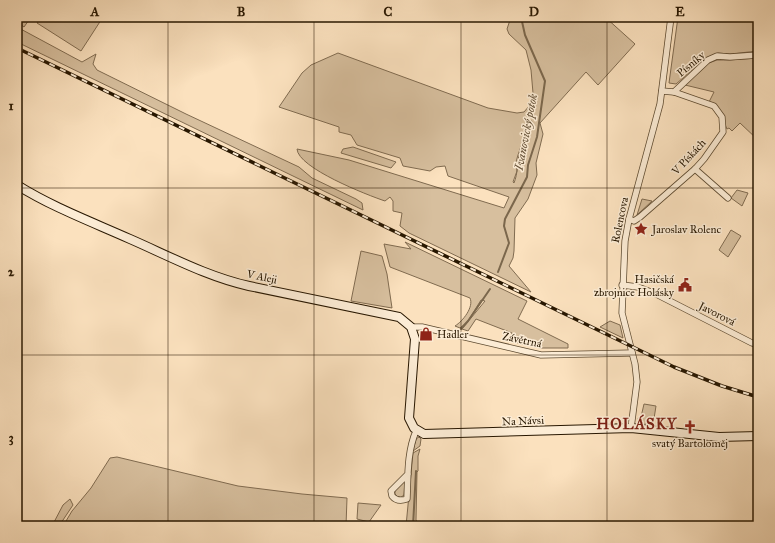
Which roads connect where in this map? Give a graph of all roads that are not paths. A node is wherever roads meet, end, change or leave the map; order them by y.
1 (671, 17) edge
2 (758, 55) edge
3 (662, 91) junction
4 (674, 92) junction
5 (695, 169) junction
6 (17, 185) edge
7 (728, 198) dead end
8 (629, 219) junction
9 (622, 285) junction
10 (410, 327) junction
11 (758, 345) edge
12 (632, 353) junction
13 (632, 428) junction
14 (416, 431) junction
15 (758, 436) edge
16 (408, 474) junction

1 - 3 street, Rolencova
2 - 4 street, Písníky
3 - 4 street, Písníky
3 - 8 street, Rolencova
4 - 5 street, V Pískách
5 - 7 street
5 - 8 street, V Pískách
6 - 10 street, V Aleji
8 - 9 street, Rolencova
9 - 11 street, Javorová
9 - 12 street, Rolencova
10 - 12 street, Závětrná
10 - 14 street
12 - 13 street, Rolencova
13 - 14 street, Na Návsi
13 - 15 street, Na Návsi
14 - 16 street
16 - 16 street

